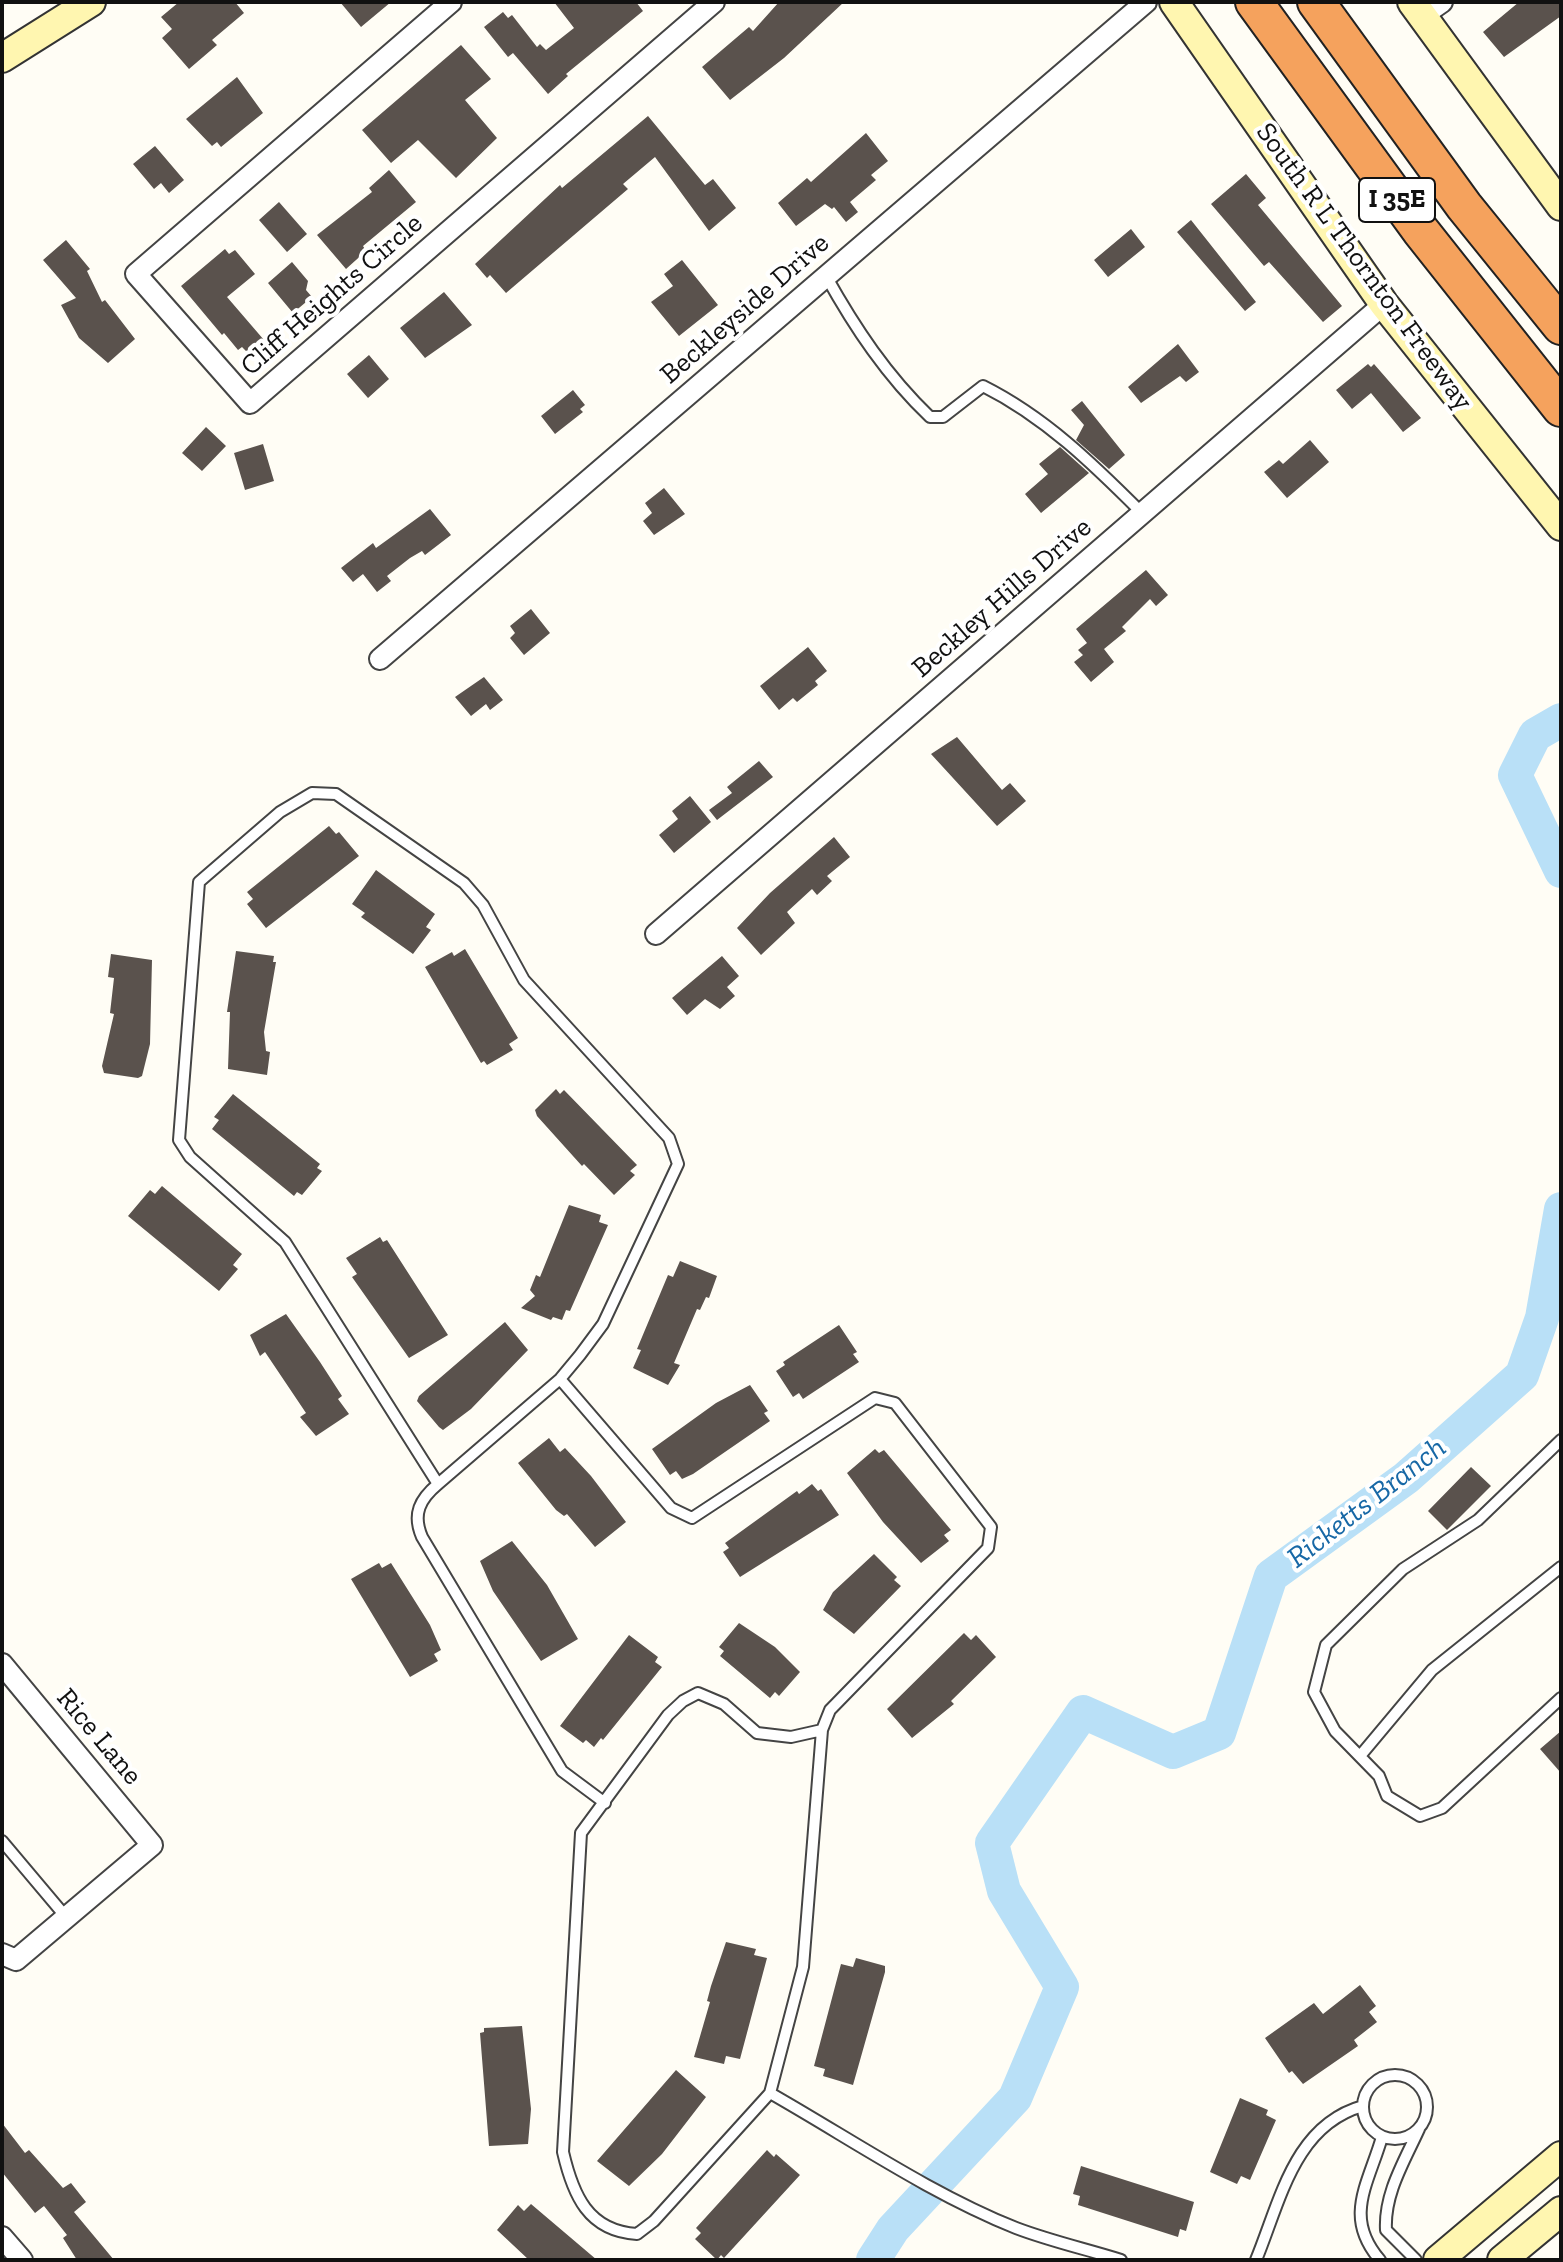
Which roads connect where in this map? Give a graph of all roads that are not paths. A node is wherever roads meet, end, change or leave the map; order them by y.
1 (91, 2) edge
2 (451, 2) edge
3 (714, 2) edge
4 (1146, 2) edge
5 (1174, 2) edge
6 (1254, 2) edge
7 (1316, 2) edge
8 (1426, 7) edge
9 (5, 50) edge
10 (1561, 206) edge
11 (826, 276) junction
12 (1384, 304) junction
13 (1559, 323) edge
14 (1554, 400) edge
15 (1142, 513) junction
16 (1555, 518) edge
17 (380, 659) dead end
18 (656, 934) dead end
19 (560, 1379) junction
20 (1561, 1440) edge
21 (438, 1484) junction
22 (1561, 1567) edge
23 (2, 1664) edge
24 (1561, 1698) edge
25 (822, 1730) junction
26 (1360, 1756) junction
27 (605, 1803) junction
28 (2, 1841) edge
29 (66, 1917) junction
30 (9, 1957) edge
31 (770, 2093) junction
32 (1363, 2106) junction
33 (1420, 2127) junction
34 (1382, 2137) junction
35 (1561, 2156) edge
36 (1509, 2199) junction
37 (1561, 2211) edge
38 (1536, 2231) junction
39 (2, 2237) edge
40 (22, 2260) edge
41 (1121, 2260) edge
42 (1256, 2260) edge
43 (1380, 2260) edge
44 (1416, 2260) edge
45 (1438, 2260) edge
46 (1502, 2260) edge

1 - 9 main road
2 - 3 street, Cliff Heights Circle
4 - 11 street, Beckleyside Drive
5 - 12 main road, South R L Thornton Freeway
6 - 14 highway, I 35E
7 - 13 highway, I 35E
8 - 10 main road
11 - 15 lane
11 - 17 street, Beckleyside Drive
12 - 15 street, Beckley Hills Drive
12 - 16 main road, South R L Thornton Freeway
15 - 18 street, Beckley Hills Drive
19 - 21 lane
19 - 21 lane
19 - 25 lane
20 - 26 lane
21 - 27 lane
22 - 26 lane
23 - 29 street, Rice Lane
24 - 26 lane
25 - 27 lane
25 - 31 lane
27 - 31 lane
28 - 29 lane
29 - 30 street
31 - 41 lane
32 - 33 lane
32 - 34 lane
32 - 42 lane
33 - 34 lane
33 - 44 lane
34 - 43 lane
35 - 36 main road
36 - 38 main road
36 - 45 main road
37 - 38 main road
38 - 46 main road
39 - 40 street

